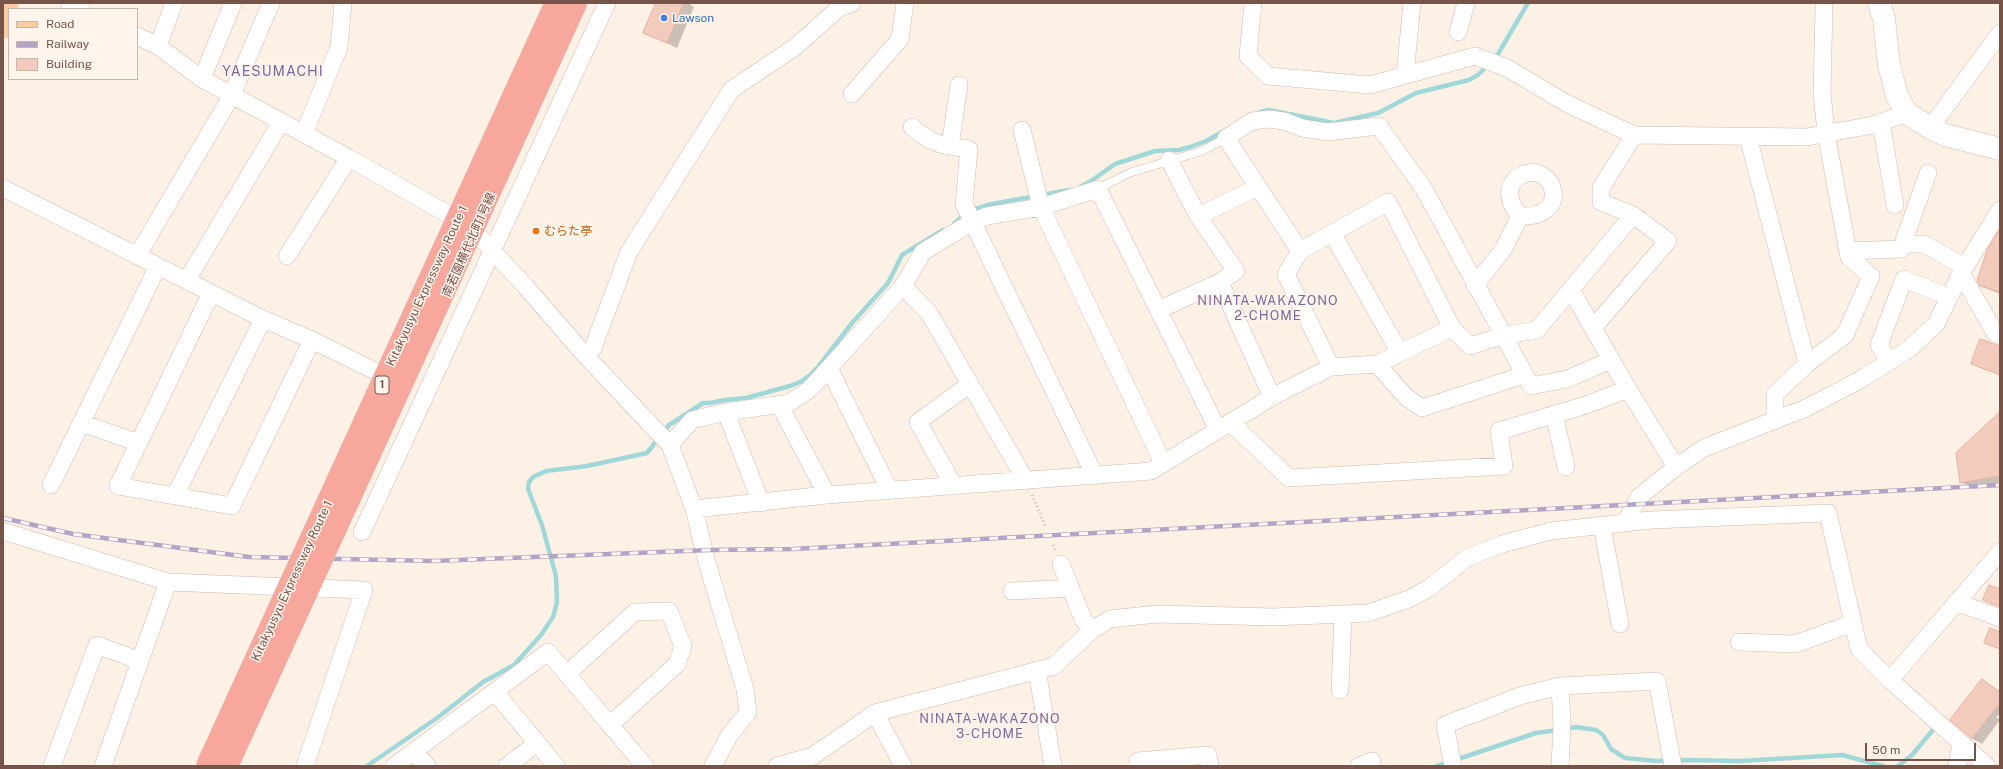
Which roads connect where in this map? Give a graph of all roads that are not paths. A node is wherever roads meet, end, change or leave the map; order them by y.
1 (7, 3) edge
2 (69, 3) edge
3 (174, 3) edge
4 (233, 3) edge
5 (271, 3) edge
6 (344, 3) edge
7 (550, 3) edge
8 (556, 3) edge
9 (576, 3) edge
10 (579, 3) edge
11 (607, 3) edge
12 (905, 3) edge
13 (1252, 3) edge
14 (1412, 3) edge
15 (1466, 3) edge
16 (1879, 3) edge
17 (842, 5) edge
18 (1824, 7) dead end
19 (79, 8) edge
20 (3, 27) edge
21 (1458, 32) dead end
22 (2000, 33) edge
23 (138, 36) edge
24 (158, 46) junction
25 (1405, 75) junction
26 (202, 79) junction
27 (959, 84) dead end
28 (852, 94) dead end
29 (232, 95) junction
30 (1907, 113) junction
31 (282, 122) junction
32 (1881, 122) junction
33 (912, 127) dead end
34 (1930, 128) junction
35 (1022, 130) dead end
36 (1826, 133) junction
37 (304, 134) junction
38 (1634, 135) junction
39 (1748, 137) junction
40 (1226, 138) junction
41 (950, 146) junction
42 (2000, 149) edge
43 (349, 158) junction
44 (1169, 160) junction
45 (1928, 173) dead end
46 (1258, 187) junction
47 (3, 188) edge
48 (1098, 189) junction
49 (1040, 198) junction
50 (1895, 205) dead end
51 (2000, 210) edge
52 (968, 214) junction
53 (1633, 215) junction
54 (451, 216) junction
55 (1198, 216) junction
56 (1520, 216) dead end
57 (474, 231) junction
58 (1332, 232) junction
59 (1903, 244) junction
60 (492, 251) junction
61 (1300, 251) junction
62 (1848, 251) junction
63 (137, 256) junction
64 (287, 256) dead end
65 (158, 266) junction
66 (1963, 270) junction
67 (187, 280) junction
68 (1220, 282) junction
69 (903, 286) junction
70 (1475, 286) junction
71 (1571, 290) junction
72 (211, 292) junction
73 (1949, 297) junction
74 (1158, 310) junction
75 (263, 319) junction
76 (1452, 328) junction
77 (1593, 328) junction
78 (2000, 335) edge
79 (1502, 336) junction
80 (312, 340) junction
81 (1400, 353) junction
82 (584, 354) junction
83 (1611, 360) junction
84 (1889, 362) junction
85 (1377, 364) junction
86 (1807, 364) junction
87 (1331, 367) junction
88 (829, 368) junction
89 (381, 374) junction
90 (1524, 375) junction
91 (970, 384) junction
92 (1628, 389) junction
93 (1272, 397) junction
94 (778, 404) junction
95 (726, 412) junction
96 (1554, 414) junction
97 (1774, 421) junction
98 (81, 423) junction
99 (1224, 426) junction
100 (139, 442) junction
101 (670, 445) junction
102 (342, 457) dead end
103 (1163, 463) junction
104 (1566, 467) dead end
105 (1676, 467) junction
106 (1095, 476) junction
107 (1026, 481) junction
108 (51, 485) dead end
109 (954, 486) junction
110 (362, 489) dead end
111 (890, 490) junction
112 (827, 495) junction
113 (174, 496) junction
114 (761, 503) junction
115 (694, 509) junction
116 (1625, 523) junction
117 (1602, 526) junction
118 (3, 531) edge
119 (362, 532) dead end
120 (2000, 552) edge
121 (1060, 564) dead end
122 (168, 582) junction
123 (1071, 588) junction
124 (1012, 591) dead end
125 (1956, 602) junction
126 (1343, 615) junction
127 (2000, 618) edge
128 (1853, 623) junction
129 (1620, 624) dead end
130 (1092, 630) junction
131 (1739, 642) dead end
132 (290, 647) dead end
133 (252, 659) dead end
134 (140, 661) junction
135 (1037, 670) junction
136 (567, 674) junction
137 (1890, 680) junction
138 (1560, 686) junction
139 (1340, 690) dead end
140 (495, 692) junction
141 (875, 713) junction
142 (610, 725) junction
143 (537, 743) junction
144 (1961, 743) junction
145 (414, 751) junction
146 (1138, 761) dead end
147 (2000, 765) edge
148 (52, 766) edge
149 (103, 766) edge
150 (203, 766) edge
151 (207, 766) edge
152 (227, 766) edge
153 (235, 766) edge
154 (305, 766) edge
155 (394, 766) edge
156 (427, 766) edge
157 (506, 766) edge
158 (556, 766) edge
159 (645, 766) edge
160 (713, 766) edge
161 (777, 766) edge
162 (903, 766) edge
163 (1053, 766) edge
164 (1210, 766) edge
165 (1453, 766) edge
166 (1560, 766) edge
167 (1673, 766) edge
168 (1957, 766) edge
169 (1987, 766) edge
170 (1997, 766) edge

1 - 20 main road
2 - 19 street
3 - 24 street
4 - 26 street
5 - 29 street
6 - 37 street
7 - 54 street
8 - 151 highway, Kitakyusyu Expressway Route 1 / 1, bridge
9 - 152 highway, Kitakyusyu Expressway Route 1 / 1, bridge
10 - 57 street, 南若園横代北町1号線
11 - 60 street
12 - 28 street
13 - 25 street
14 - 25 street
15 - 21 street
16 - 30 street
17 - 82 street
18 - 36 street
22 - 34 street
23 - 24 street
24 - 26 street
25 - 38 street
26 - 29 street
27 - 41 street
29 - 31 street
29 - 63 street
30 - 32 street
30 - 34 street
31 - 37 street
31 - 67 street
32 - 36 street
32 - 50 street
33 - 41 street
34 - 42 street
35 - 49 street
36 - 39 street
36 - 62 street
37 - 43 street
38 - 39 street
38 - 53 street
39 - 86 street
40 - 44 lane
40 - 46 street
40 - 70 street
41 - 52 street
43 - 54 street
43 - 64 street
44 - 48 lane
44 - 55 street
45 - 59 street
46 - 55 street
46 - 61 street
47 - 63 street
48 - 49 street
48 - 74 street
49 - 52 street
49 - 103 street
51 - 66 street
52 - 69 street
52 - 106 street
53 - 71 street
53 - 77 street
54 - 57 street
54 - 89 street
55 - 68 street
56 - 70 street
57 - 60 street
57 - 110 street, 南若園横代北町1号線
58 - 61 street
58 - 76 street
58 - 81 street
59 - 62 street
59 - 66 street
60 - 82 street
60 - 119 street
61 - 87 street
62 - 86 street
63 - 65 street
65 - 67 street
65 - 98 street
66 - 73 street
66 - 78 street
67 - 72 street
68 - 74 street
68 - 93 street
69 - 88 street
69 - 91 street
70 - 79 street
71 - 77 street
71 - 79 street
72 - 75 street
72 - 100 street
73 - 84 street
73 - 84 street
74 - 99 street
75 - 80 street
75 - 113 street
76 - 79 street
76 - 81 street
77 - 83 street
79 - 90 street
80 - 89 street
80 - 113 street
81 - 85 street
82 - 101 street
83 - 90 street
83 - 92 street
84 - 97 street
85 - 87 street
85 - 90 street
86 - 97 street
87 - 93 street
88 - 94 street
88 - 111 street
89 - 102 street
91 - 107 street
91 - 109 street
92 - 96 street
92 - 105 street
93 - 99 street
94 - 95 street
94 - 112 street
95 - 101 street
95 - 114 street
96 - 99 street
96 - 104 street
97 - 105 street
98 - 100 street
98 - 108 street
99 - 103 street
100 - 113 street
101 - 115 street
103 - 106 street
105 - 116 street
106 - 107 street
107 - 109 street
109 - 111 street
111 - 112 street
112 - 114 street
114 - 115 street
115 - 160 street
116 - 117 street
116 - 128 street
117 - 126 street
117 - 129 street
118 - 122 street
120 - 125 street
121 - 123 street
122 - 134 street
122 - 154 street
123 - 124 street
123 - 130 street
125 - 127 street
125 - 137 street
126 - 130 street
126 - 139 street
128 - 131 street
128 - 137 street
130 - 135 street
132 - 153 street
133 - 150 street
134 - 148 street
134 - 149 street
135 - 141 street
135 - 163 street
136 - 140 street
136 - 142 street
136 - 142 street
137 - 144 street
138 - 165 street
138 - 166 street
138 - 167 street
140 - 143 street
140 - 145 street
141 - 161 street
141 - 162 street
142 - 159 street
143 - 157 street
143 - 158 street
144 - 168 street
144 - 169 street
145 - 155 street
145 - 156 street
146 - 164 street
147 - 170 street

